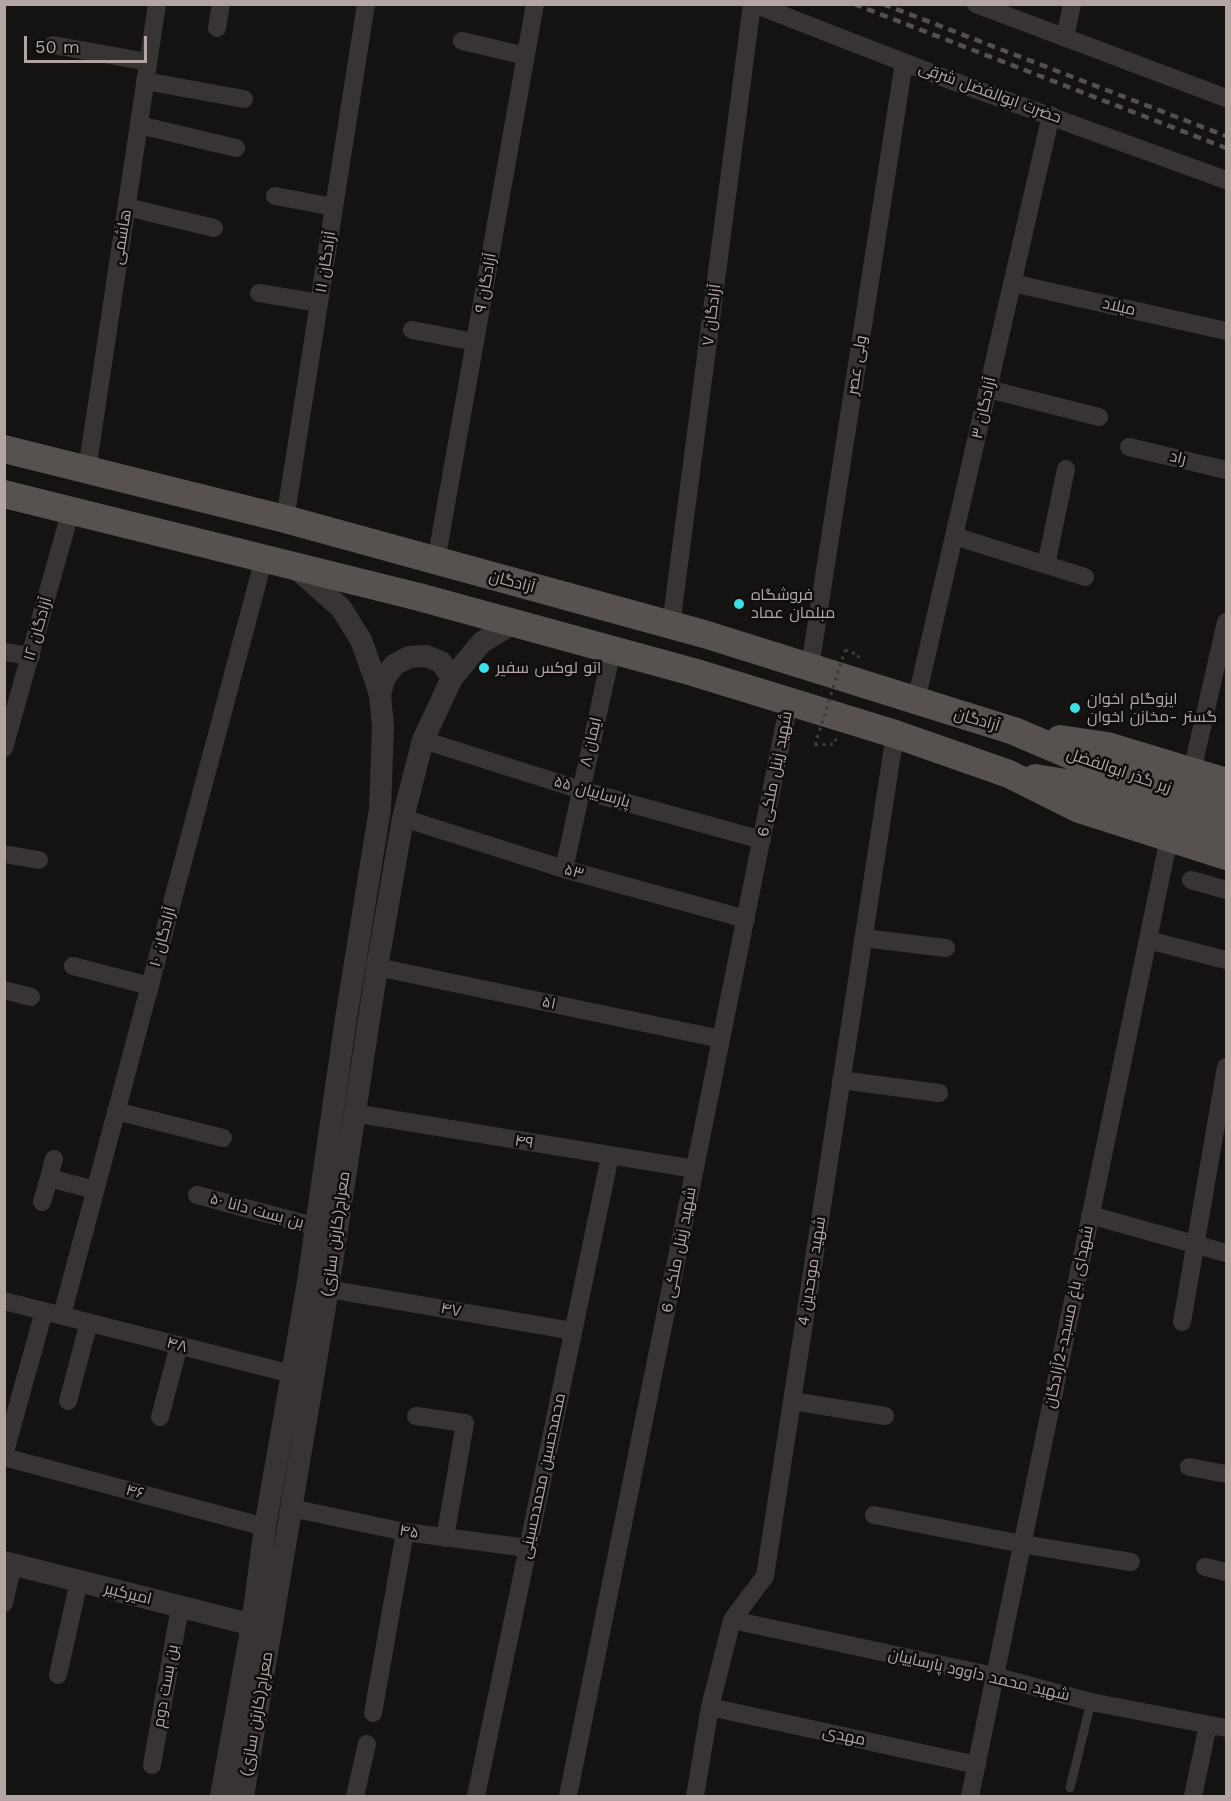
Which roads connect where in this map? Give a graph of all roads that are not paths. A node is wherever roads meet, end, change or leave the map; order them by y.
1 (157, 4) edge
2 (221, 4) edge
3 (366, 4) edge
4 (535, 4) edge
5 (753, 4) edge
6 (976, 4) edge
7 (1072, 4) edge
8 (217, 28) dead end
9 (1065, 38) junction
10 (462, 41) dead end
11 (53, 45) dead end
12 (526, 56) junction
13 (148, 62) junction
14 (904, 62) junction
15 (145, 81) junction
16 (1227, 98) edge
17 (244, 99) dead end
18 (1051, 115) junction
19 (139, 125) junction
20 (236, 148) dead end
21 (1227, 180) edge
22 (275, 196) dead end
23 (127, 207) junction
24 (334, 207) junction
25 (214, 228) dead end
26 (1012, 283) junction
27 (259, 293) dead end
28 (319, 303) junction
29 (412, 330) dead end
30 (1227, 331) edge
31 (475, 342) junction
32 (988, 389) junction
33 (1099, 417) dead end
34 (1129, 447) dead end
35 (4, 449) edge
36 (1065, 469) dead end
37 (87, 470) junction
38 (1227, 470) edge
39 (4, 494) edge
40 (71, 510) junction
41 (285, 519) junction
42 (954, 536) junction
43 (264, 558) junction
44 (436, 561) junction
45 (1046, 565) junction
46 (294, 566) junction
47 (1085, 577) dead end
48 (1227, 622) edge
49 (514, 623) junction
50 (671, 625) junction
51 (612, 651) junction
52 (4, 652) edge
53 (31, 656) junction
54 (810, 667) junction
55 (452, 678) junction
56 (380, 695) junction
57 (1218, 696) edge
58 (916, 701) junction
59 (789, 703) junction
60 (1014, 731) junction
61 (895, 734) junction
62 (423, 740) junction
63 (4, 748) edge
64 (1192, 771) junction
65 (1009, 774) junction
66 (1227, 782) edge
67 (580, 790) junction
68 (1227, 807) edge
69 (403, 818) junction
70 (1169, 838) junction
71 (762, 840) junction
72 (1225, 848) edge
73 (4, 854) edge
74 (39, 860) dead end
75 (564, 869) junction
76 (1191, 880) dead end
77 (1220, 888) edge
78 (746, 919) junction
79 (863, 938) junction
80 (1148, 940) junction
81 (946, 948) dead end
82 (1227, 960) edge
83 (73, 966) dead end
84 (377, 967) junction
85 (150, 986) junction
86 (4, 990) edge
87 (31, 997) dead end
88 (721, 1039) junction
89 (1227, 1066) edge
90 (841, 1080) junction
91 (939, 1093) dead end
92 (1224, 1101) edge
93 (116, 1111) junction
94 (353, 1113) junction
95 (223, 1138) dead end
96 (610, 1156) junction
97 (54, 1159) dead end
98 (695, 1169) junction
99 (49, 1178) junction
100 (95, 1190) junction
101 (197, 1195) dead end
102 (42, 1202) dead end
103 (1090, 1215) junction
104 (317, 1227) junction
105 (1196, 1245) junction
106 (1227, 1253) edge
107 (328, 1289) junction
108 (4, 1301) edge
109 (44, 1311) junction
110 (62, 1315) junction
111 (89, 1322) junction
112 (1182, 1322) dead end
113 (573, 1331) junction
114 (179, 1345) junction
115 (292, 1374) junction
116 (68, 1401) dead end
117 (792, 1401) junction
118 (416, 1416) dead end
119 (885, 1416) dead end
120 (160, 1417) dead end
121 (4, 1456) edge
122 (1189, 1467) dead end
123 (1227, 1474) edge
124 (291, 1508) junction
125 (874, 1515) dead end
126 (265, 1527) junction
127 (405, 1532) junction
128 (445, 1538) junction
129 (1022, 1545) junction
130 (528, 1548) junction
131 (1131, 1562) dead end
132 (9, 1563) edge
133 (1205, 1567) dead end
134 (1227, 1572) edge
135 (79, 1581) junction
136 (4, 1603) edge
137 (180, 1607) junction
138 (732, 1620) junction
139 (262, 1627) junction
140 (58, 1675) dead end
141 (994, 1676) junction
142 (1091, 1702) junction
143 (710, 1707) junction
144 (373, 1713) dead end
145 (1208, 1725) junction
146 (1227, 1728) edge
147 (367, 1744) dead end
148 (152, 1765) dead end
149 (977, 1766) junction
150 (1070, 1788) dead end
151 (1193, 1796) edge
152 (221, 1797) edge
153 (243, 1797) edge
154 (356, 1797) edge
155 (476, 1797) edge
156 (568, 1797) edge
157 (695, 1797) edge
158 (970, 1797) edge

1 - 13 street, هاشمی
2 - 8 street
3 - 24 street, ۱۱ آزادگان
4 - 12 street, ۹ آزادگان
5 - 14 street, حضرت ابوالفضل شرقی
5 - 50 street, ۷ آزادگان
6 - 9 street
7 - 9 street
9 - 16 street
10 - 12 street
11 - 13 street
12 - 31 street, ۹ آزادگان
13 - 15 street, هاشمی
14 - 18 street, حضرت ابوالفضل شرقی
14 - 54 street, ولی عصر
15 - 17 street
15 - 19 street, هاشمی
18 - 21 street, حضرت ابوالفضل شرقی
18 - 26 street, ۳ آزادگان
19 - 20 street
19 - 23 street, هاشمی
22 - 24 street
23 - 25 street
23 - 37 street, هاشمی
24 - 28 street, ۱۱ آزادگان
26 - 30 street, میلاد
26 - 32 street, ۳ آزادگان
27 - 28 street
28 - 41 street, ۱۱ آزادگان
29 - 31 street
31 - 44 street, ۹ آزادگان
32 - 33 street
32 - 42 street, ۳ آزادگان
34 - 38 street, راد
35 - 37 main road, آزادگان
36 - 45 street
37 - 41 main road, آزادگان
39 - 40 main road
40 - 43 main road
40 - 53 street, ۱۲ آزادگان
41 - 44 main road, آزادگان
42 - 45 street
42 - 58 street, ۳ آزادگان
43 - 46 main road
43 - 85 street, ۱۰ آزادگان
44 - 50 main road, آزادگان
45 - 47 street
46 - 49 main road
46 - 56 street, معراج(کارتن سازی)
48 - 57 street
49 - 51 main road
49 - 55 street, معراج(کارتن سازی)
50 - 54 main road, آزادگان
51 - 59 main road
51 - 67 street, ۸ ایمان
52 - 53 street
53 - 63 street, ۱۲ آزادگان
54 - 58 main road, آزادگان
55 - 56 street
55 - 62 street, معراج(کارتن سازی)
56 - 104 street, معراج(کارتن سازی)
57 - 64 street
58 - 60 main road, آزادگان
59 - 61 main road
59 - 71 street, 6 شهید زینل ملکی
60 - 64 main road
60 - 68 main road, زیر گذر ابوالفضل
61 - 65 main road
61 - 79 street, 4 شهید موحدین
62 - 67 street, پارساییان ۵۵
62 - 69 street, معراج(کارتن سازی)
64 - 66 main road
65 - 70 main road
65 - 72 main road, زیر گذر ابوالفضل
67 - 71 street, پارساییان ۵۵
67 - 75 street, ۸ ایمان
69 - 75 street, ۵۳
69 - 84 street, معراج(کارتن سازی)
70 - 72 main road
70 - 80 street, شهدای‌ باغ مسجد-2آزادگان
71 - 78 street, 6 شهید زینل ملکی
72 - 77 street
73 - 74 street
75 - 78 street, ۵۳
76 - 77 street
78 - 88 street, 6 شهید زینل ملکی
79 - 81 street
79 - 90 street, 4 شهید موحدین
80 - 82 street
80 - 103 street, شهدای‌ باغ مسجد-2آزادگان
83 - 85 street
84 - 88 street, ۵۱
84 - 94 street, معراج(کارتن سازی)
85 - 93 street, ۱۰ آزادگان
86 - 87 street
88 - 98 street, 6 شهید زینل ملکی
89 - 92 street
90 - 91 street
90 - 117 street, 4 شهید موحدین
92 - 105 street
93 - 95 street
93 - 100 street, ۱۰ آزادگان
94 - 96 street, ۴۹
94 - 107 street, معراج(کارتن سازی)
96 - 98 street, ۴۹
96 - 113 street, محمدحسین محمدحسینی
97 - 99 street
98 - 156 street, 6 شهید زینل ملکی
99 - 100 street
99 - 102 street
100 - 110 street, ۱۰ آزادگان
101 - 104 street, بن بست دانا ۵۰
103 - 105 street
103 - 129 street, شهدای‌ باغ مسجد-2آزادگان
104 - 115 street, معراج(کارتن سازی)
105 - 106 street
105 - 112 street
107 - 113 street, ۴۷
107 - 124 street, معراج(کارتن سازی)
108 - 109 street, ۴۸
109 - 110 street, ۴۸
109 - 121 street
110 - 111 street, ۴۸
111 - 114 street, ۴۸
111 - 116 street
113 - 130 street, محمدحسین محمدحسینی
114 - 115 street, ۴۸
114 - 120 street
115 - 126 street, معراج(کارتن سازی)
117 - 119 street
117 - 138 street, 4 شهید موحدین
118 - 128 street
121 - 126 street, ۴۶
122 - 123 street
124 - 127 street, ۴۵
124 - 139 street, معراج(کارتن سازی)
125 - 129 street
126 - 139 street, معراج(کارتن سازی)
127 - 128 street, ۴۵
127 - 144 street
128 - 130 street, ۴۵
129 - 131 street
129 - 141 street, شهدای‌ باغ مسجد-2آزادگان
130 - 155 street, محمدحسین محمدحسینی
132 - 135 street, امیرکبیر
132 - 136 street
133 - 134 street
135 - 137 street, امیرکبیر
135 - 140 street
137 - 139 street, امیرکبیر
137 - 148 street, بن بست دوم
138 - 141 street, شهید محمد داوود پارساییان
138 - 143 street, 4 شهید موحدین
139 - 152 street, معراج(کارتن سازی)
139 - 153 street, معراج(کارتن سازی)
141 - 142 street, شهید محمد داوود پارساییان
141 - 149 street, شهدای‌ باغ مسجد-2آزادگان
142 - 145 street, شهید محمد داوود پارساییان
142 - 150 lane
143 - 149 street, مهدی
143 - 157 street, 4 شهید موحدین
145 - 146 street, شهید محمد داوود پارساییان
145 - 151 street
147 - 154 street
149 - 158 street, شهدای‌ باغ مسجد-2آزادگان

